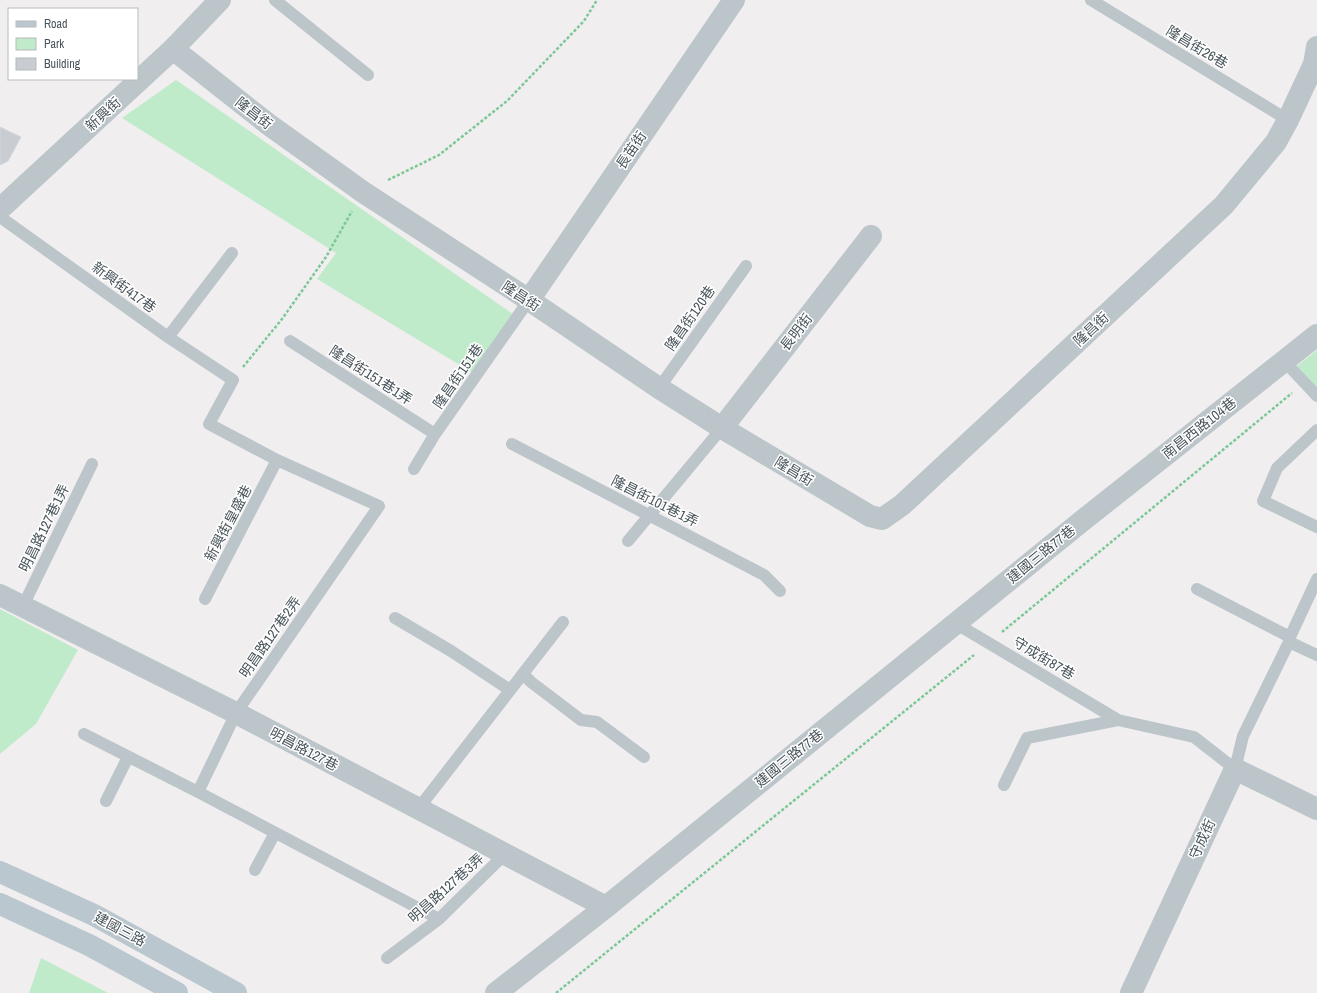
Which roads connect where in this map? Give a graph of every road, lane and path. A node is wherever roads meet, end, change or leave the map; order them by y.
1 (220, 0) edge
2 (275, 0) edge
3 (597, 0) edge
4 (734, 0) edge
5 (1091, 0) edge
6 (1317, 47) edge
7 (173, 49) junction
8 (368, 75) dead end
9 (1288, 120) junction
10 (363, 192) junction
11 (0, 209) edge
12 (0, 217) edge
13 (870, 236) dead end
14 (232, 253) dead end
15 (746, 266) dead end
16 (529, 300) junction
17 (1317, 335) edge
18 (168, 337) junction
19 (290, 341) dead end
20 (1284, 360) junction
21 (233, 380) junction
22 (1305, 382) junction
23 (659, 388) junction
24 (1317, 396) edge
25 (722, 428) junction
26 (1317, 430) edge
27 (436, 434) junction
28 (512, 444) dead end
29 (277, 460) junction
30 (92, 464) dead end
31 (414, 469) dead end
32 (650, 516) junction
33 (1082, 521) joint
34 (1317, 527) edge
35 (628, 541) dead end
36 (1317, 578) edge
37 (1197, 589) dead end
38 (780, 591) dead end
39 (0, 595) edge
40 (205, 599) dead end
41 (23, 606) junction
42 (395, 618) dead end
43 (563, 622) dead end
44 (955, 623) junction
45 (1289, 639) junction
46 (989, 643) junction
47 (1317, 655) edge
48 (523, 674) junction
49 (510, 690) junction
50 (236, 713) junction
51 (1118, 720) junction
52 (84, 734) dead end
53 (128, 757) junction
54 (644, 757) dead end
55 (1235, 768) junction
56 (1004, 785) dead end
57 (198, 792) junction
58 (106, 801) dead end
59 (418, 809) junction
60 (1317, 810) edge
61 (274, 833) junction
62 (505, 854) junction
63 (255, 870) dead end
64 (0, 872) edge
65 (0, 904) edge
66 (606, 907) junction
67 (439, 919) junction
68 (387, 958) dead end
69 (177, 993) edge
70 (236, 993) edge
71 (496, 993) edge
72 (556, 993) edge
73 (1131, 993) edge

1 - 7 street, 新興街
2 - 8 lane
3 - 10 path
4 - 16 street, 長苗街
5 - 9 lane, 隆昌街26巷
6 - 9 street, 隆昌街
7 - 10 street, 隆昌街
7 - 11 street, 新興街
9 - 25 street, 隆昌街
10 - 16 street, 隆昌街
10 - 21 path
12 - 18 lane, 新興街417巷
13 - 25 street, 長明街
14 - 18 lane
15 - 23 lane, 隆昌街120巷
16 - 23 street, 隆昌街
16 - 27 lane, 隆昌街151巷
17 - 20 street, 南昌西路104巷
18 - 21 lane, 新興街417巷
19 - 27 lane, 隆昌街151巷1弄
20 - 22 lane
20 - 33 street, 南昌西路104巷
21 - 29 lane
22 - 24 lane
22 - 46 path
23 - 25 street, 隆昌街
25 - 32 lane
26 - 34 lane
27 - 31 lane, 隆昌街151巷
28 - 32 lane, 隆昌街101巷1弄
29 - 40 lane, 新興街皇盛巷
29 - 50 lane, 明昌路127巷2弄
30 - 41 lane, 明昌路127巷1弄
32 - 35 lane
32 - 38 lane, 隆昌街101巷1弄
33 - 44 street, 建國三路77巷
36 - 45 lane
37 - 45 lane
39 - 41 street, 明昌路127巷
41 - 50 street, 明昌路127巷
42 - 49 lane
43 - 48 lane
44 - 46 lane, 守成街87巷
44 - 66 street, 建國三路77巷
45 - 47 lane
45 - 55 lane
46 - 51 lane, 守成街87巷
46 - 72 path
48 - 49 lane
48 - 54 lane
49 - 59 lane
50 - 57 lane, 明昌路127巷2弄
50 - 59 street, 明昌路127巷
51 - 55 lane, 守成街87巷
51 - 56 lane, 守成街87巷
52 - 53 lane
53 - 57 lane
53 - 58 lane
55 - 60 street
55 - 73 street, 守成街
57 - 61 lane
59 - 62 street, 明昌路127巷
61 - 63 lane
61 - 67 lane
62 - 66 street, 明昌路127巷
62 - 67 lane, 明昌路127巷3弄
64 - 70 street, 建國三路
65 - 69 street, 建國三路
66 - 71 street, 建國三路77巷
67 - 68 lane, 明昌路127巷3弄

